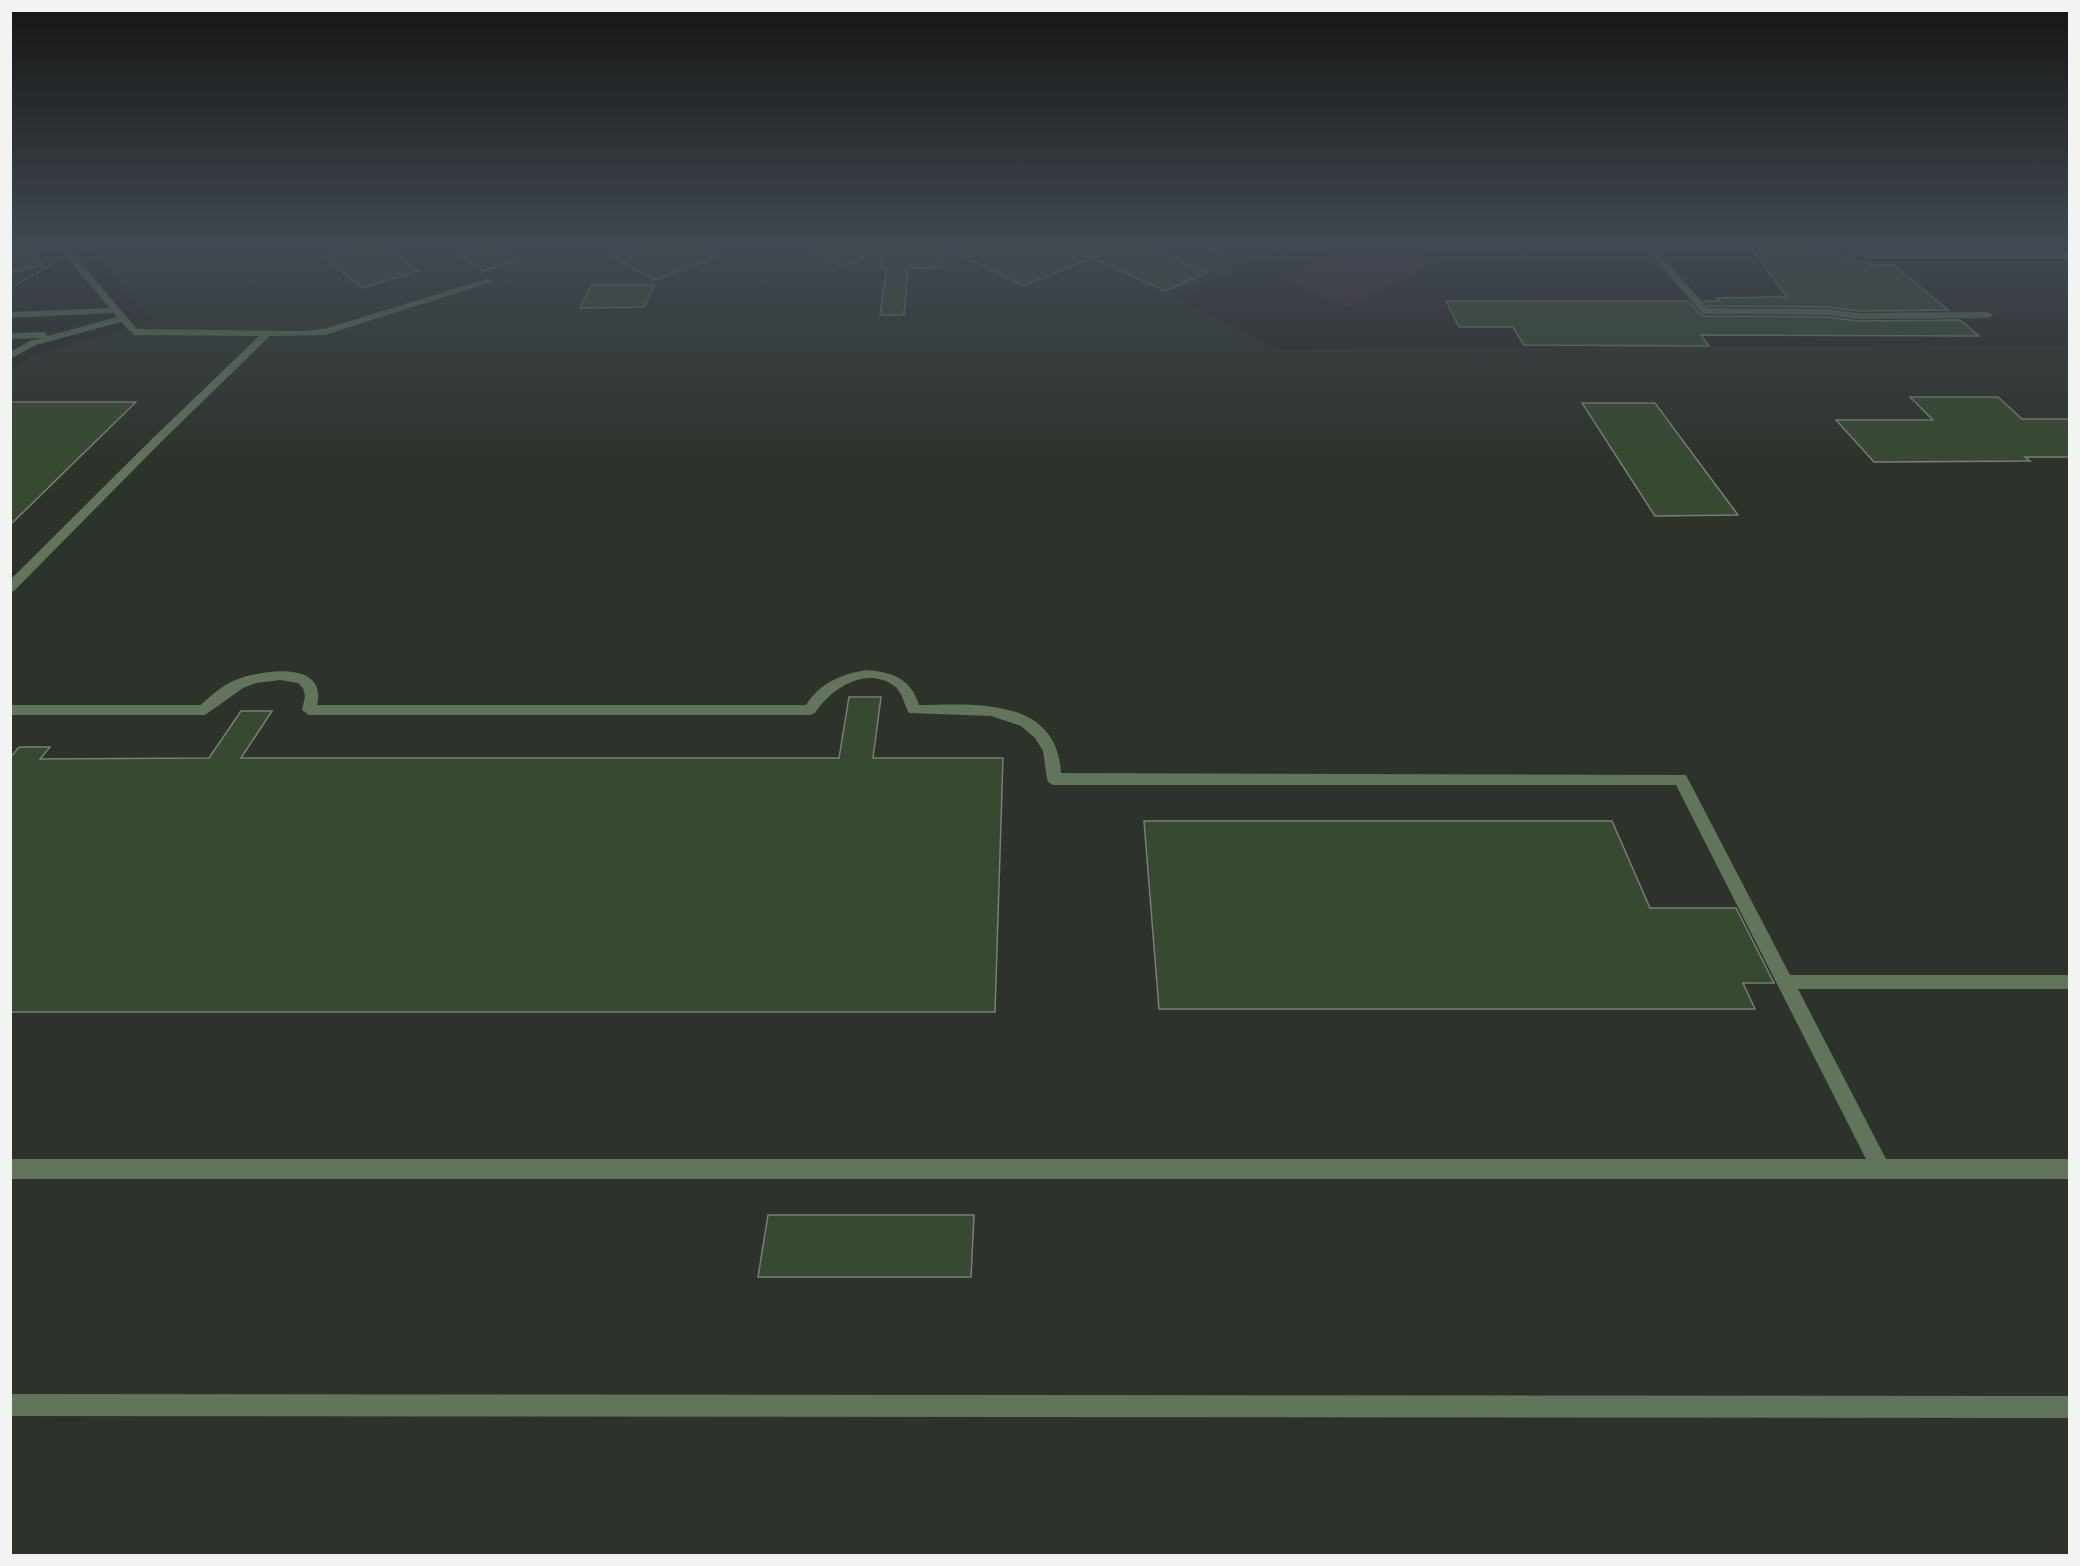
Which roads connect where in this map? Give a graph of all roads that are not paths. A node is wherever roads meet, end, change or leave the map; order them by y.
1 (113, 316) edge
2 (121, 316) edge
3 (377, 316) edge
4 (62, 334) junction
5 (267, 334) junction
6 (10, 336) edge
7 (10, 356) edge
8 (10, 588) edge
9 (10, 710) edge
10 (1785, 982) junction
11 (2070, 982) edge
12 (10, 1169) edge
13 (1881, 1169) junction
14 (2070, 1169) edge
15 (10, 1404) edge
16 (2070, 1407) edge

1 - 4 street
2 - 5 street
3 - 5 street
4 - 6 street
4 - 7 street
5 - 8 street
9 - 10 street
10 - 11 street
10 - 13 street
12 - 13 street
13 - 14 street
15 - 16 street

